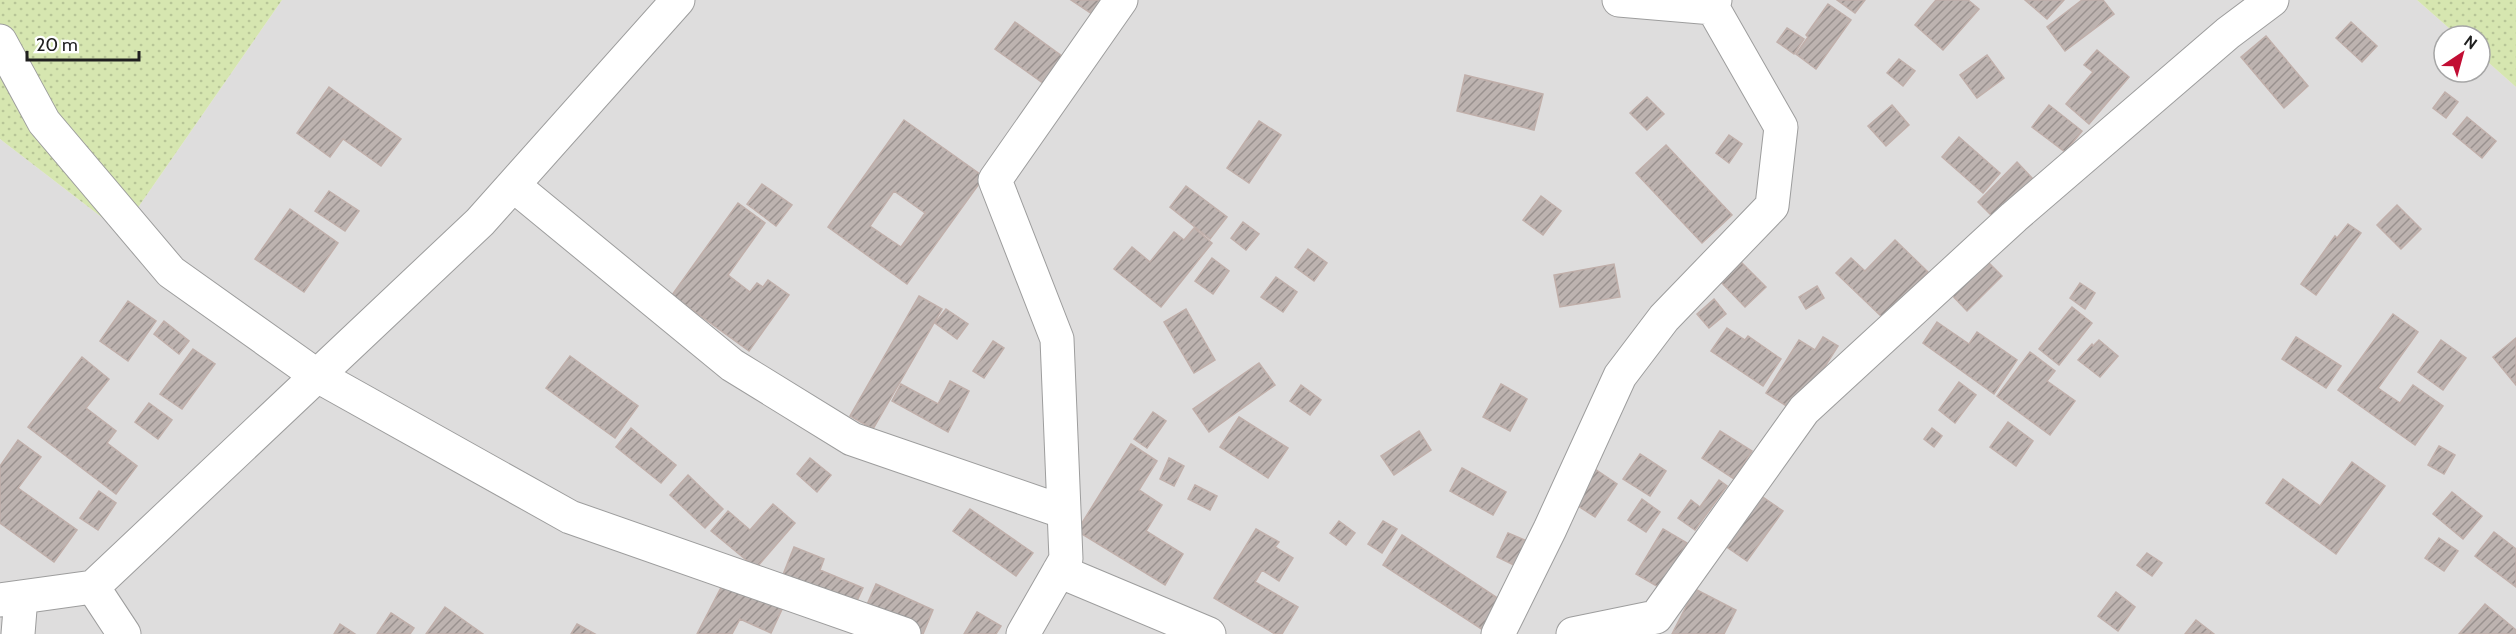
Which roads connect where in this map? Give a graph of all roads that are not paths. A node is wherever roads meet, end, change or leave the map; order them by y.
1 (678, 0) edge
2 (1121, 0) edge
3 (1619, 0) edge
4 (2272, 0) edge
5 (1714, 4) edge
6 (0, 41) edge
7 (513, 185) junction
8 (316, 375) junction
9 (1064, 512) junction
10 (1059, 571) junction
11 (93, 587) junction
12 (11, 598) edge
13 (1651, 626) edge
14 (18, 634) edge
15 (124, 634) edge
16 (904, 634) edge
17 (1023, 634) edge
18 (1209, 634) edge
19 (1498, 634) edge
20 (1574, 634) edge

1 - 7 street
2 - 9 street
3 - 5 street
4 - 13 street
5 - 19 street
6 - 8 street
7 - 8 street
7 - 9 street
8 - 11 street
8 - 16 street
9 - 10 street
10 - 17 street
10 - 18 street
11 - 12 street
11 - 15 street
12 - 14 street
13 - 20 street

